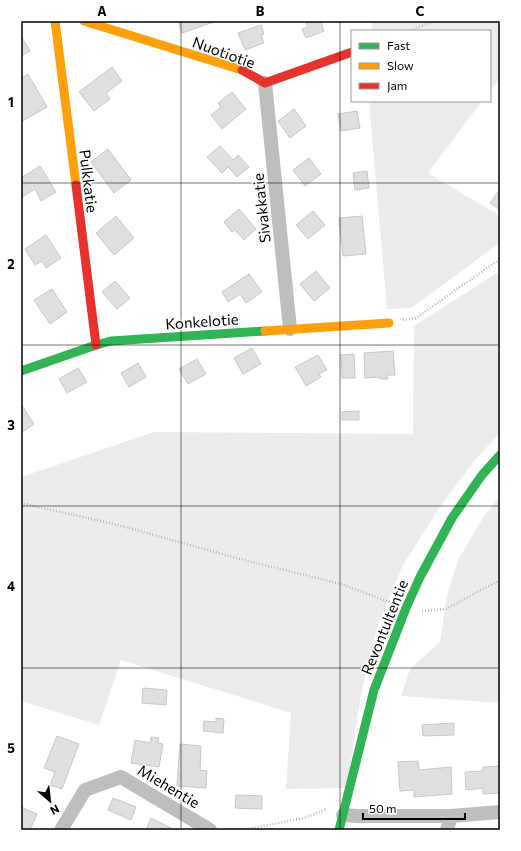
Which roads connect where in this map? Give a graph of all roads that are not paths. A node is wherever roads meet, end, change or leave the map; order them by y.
1 (55, 21) edge
2 (84, 21) edge
3 (351, 52) edge
4 (265, 83) junction
5 (389, 323) road end
6 (290, 329) junction
7 (96, 345) junction
8 (21, 371) edge
9 (500, 455) edge
10 (500, 812) edge
11 (343, 815) junction
12 (451, 816) junction
13 (61, 830) edge
14 (210, 830) edge
15 (339, 830) edge
16 (447, 830) edge

1 - 7 street, Pulkkatie
2 - 4 street, Nuotiotie
3 - 4 street, Nuotiotie
4 - 6 street, Sivakkatie
5 - 6 street, Konkelotie
6 - 7 street, Konkelotie
7 - 8 street, Konkelotie
9 - 11 street, Revontultentie
10 - 12 street
11 - 12 street
11 - 15 street, Revontultentie
12 - 16 street
13 - 14 street, Miehentie

